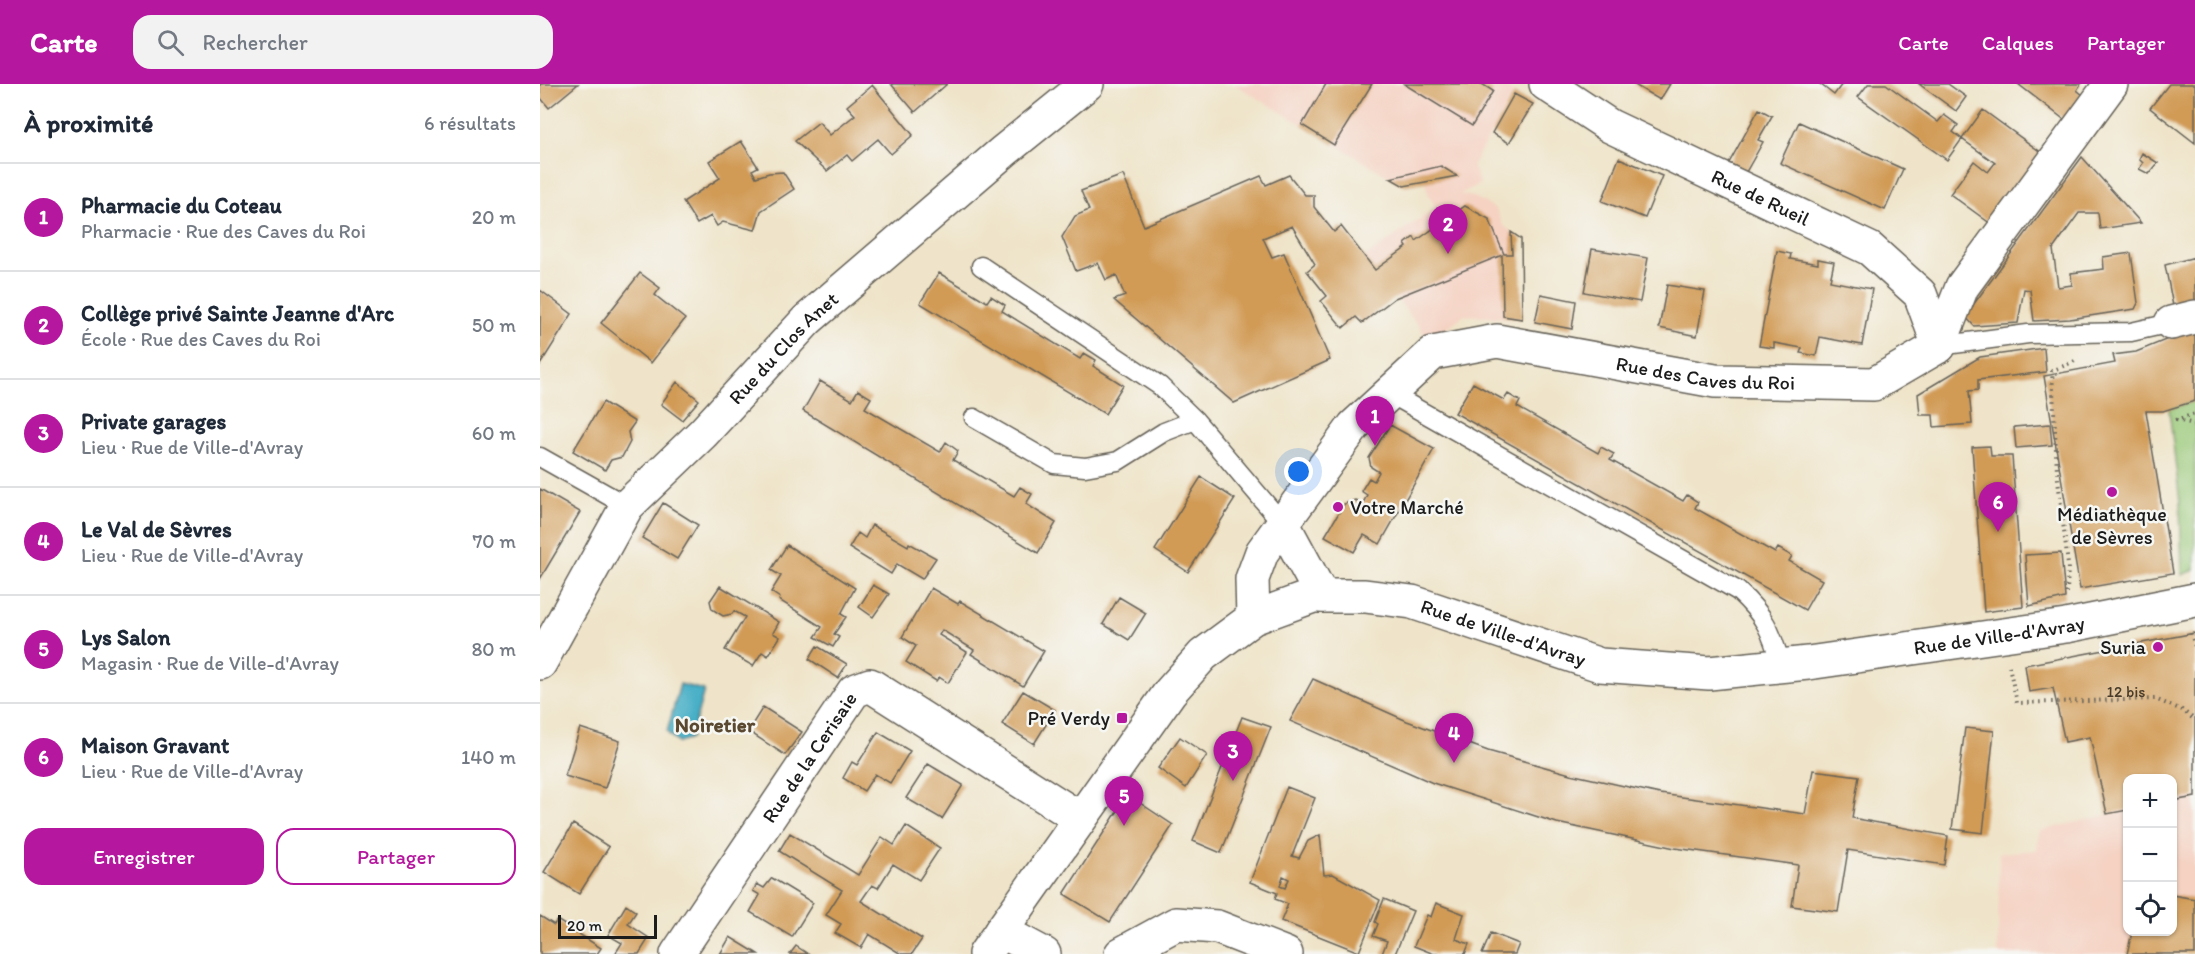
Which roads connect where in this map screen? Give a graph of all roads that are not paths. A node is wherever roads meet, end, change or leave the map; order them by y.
1 (1087, 84) edge
2 (1546, 84) edge
3 (2111, 84) edge
4 (981, 266) dead end
5 (2183, 320) edge
6 (1939, 346) junction
7 (1389, 393) junction
8 (974, 418) dead end
9 (1195, 420) junction
10 (540, 457) edge
11 (627, 506) junction
12 (1283, 524) junction
13 (1322, 596) junction
14 (2191, 600) edge
15 (1253, 618) junction
16 (540, 663) edge
17 (1781, 666) junction
18 (1079, 818) junction
19 (993, 942) edge
20 (677, 954) edge
21 (1044, 954) edge
22 (1121, 954) edge
23 (1286, 954) edge

1 - 11 street, Rue du Clos Anet
2 - 6 street, Rue de Rueil
3 - 6 street
4 - 9 lane
5 - 6 lane, Rue des Caves du Roi
6 - 7 street, Rue des Caves du Roi
7 - 12 street, Rue des Caves du Roi
7 - 17 lane
8 - 9 lane
9 - 12 lane
10 - 11 lane
11 - 16 street, Rue du Clos Anet
12 - 13 street
12 - 15 street, Rue des Caves du Roi
13 - 15 street, Rue de Ville-d'Avray
13 - 17 street, Rue de Ville-d'Avray
14 - 17 street, Rue de Ville-d'Avray
15 - 18 street, Rue de Ville-d'Avray
18 - 19 street, Rue de Ville-d'Avray
18 - 20 street, Rue de la Cerisaie
19 - 21 street
22 - 23 street

